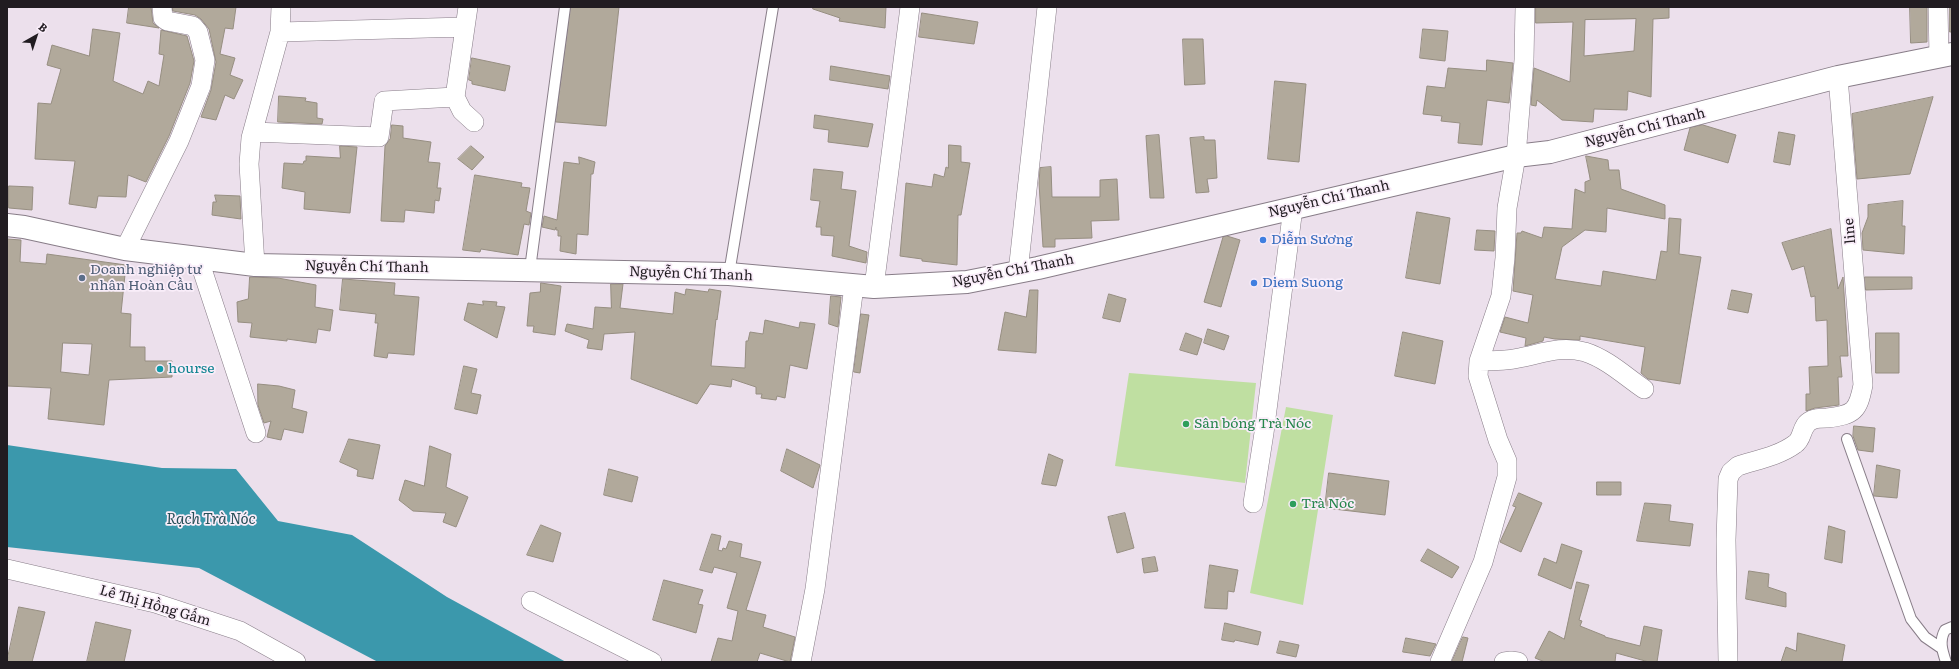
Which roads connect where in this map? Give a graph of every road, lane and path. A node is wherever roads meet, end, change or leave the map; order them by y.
1 (162, 7) edge
2 (281, 7) edge
3 (468, 7) edge
4 (565, 7) edge
5 (773, 7) edge
6 (910, 7) edge
7 (1047, 7) edge
8 (1525, 7) edge
9 (1938, 7) edge
10 (465, 27) junction
11 (280, 32) junction
12 (1945, 56) edge
13 (1838, 77) junction
14 (455, 97) junction
15 (474, 122) dead end
16 (253, 132) junction
17 (1516, 156) junction
18 (1293, 208) junction
19 (7, 225) edge
20 (125, 249) junction
21 (198, 257) junction
22 (256, 265) junction
23 (530, 269) junction
24 (1018, 272) junction
25 (729, 274) junction
26 (864, 286) junction
27 (1479, 361) junction
28 (1644, 389) dead end
29 (256, 433) dead end
30 (1847, 439) dead end
31 (1253, 503) dead end
32 (7, 569) edge
33 (531, 601) dead end
34 (1952, 627) edge
35 (1941, 648) junction
36 (296, 662) edge
37 (652, 662) edge
38 (801, 662) edge
39 (1440, 662) edge
40 (1504, 662) edge
41 (1518, 662) edge
42 (1728, 662) edge
43 (1946, 662) edge

1 - 20 street
2 - 11 street
3 - 10 street
4 - 23 lane
5 - 25 lane
6 - 26 street
7 - 24 street
8 - 17 street
9 - 12 street
10 - 11 street
10 - 14 street
11 - 16 street
12 - 13 main road, Nguyễn Chí Thanh
13 - 17 main road, Nguyễn Chí Thanh
13 - 42 street, line
14 - 15 street
14 - 16 street
16 - 22 street
17 - 18 main road, Nguyễn Chí Thanh
17 - 27 street
18 - 24 main road, Nguyễn Chí Thanh
18 - 31 street
19 - 20 main road, Nguyễn Chí Thanh
20 - 21 main road, Nguyễn Chí Thanh
21 - 22 main road, Nguyễn Chí Thanh
21 - 29 street
22 - 23 main road, Nguyễn Chí Thanh
23 - 25 main road, Nguyễn Chí Thanh
24 - 26 main road, Nguyễn Chí Thanh
25 - 26 main road, Nguyễn Chí Thanh
26 - 38 street
27 - 28 street
27 - 39 street
30 - 35 lane
32 - 36 street, Lê Thị Hồng Gấm
33 - 37 street
34 - 35 lane
35 - 43 lane
40 - 41 street

